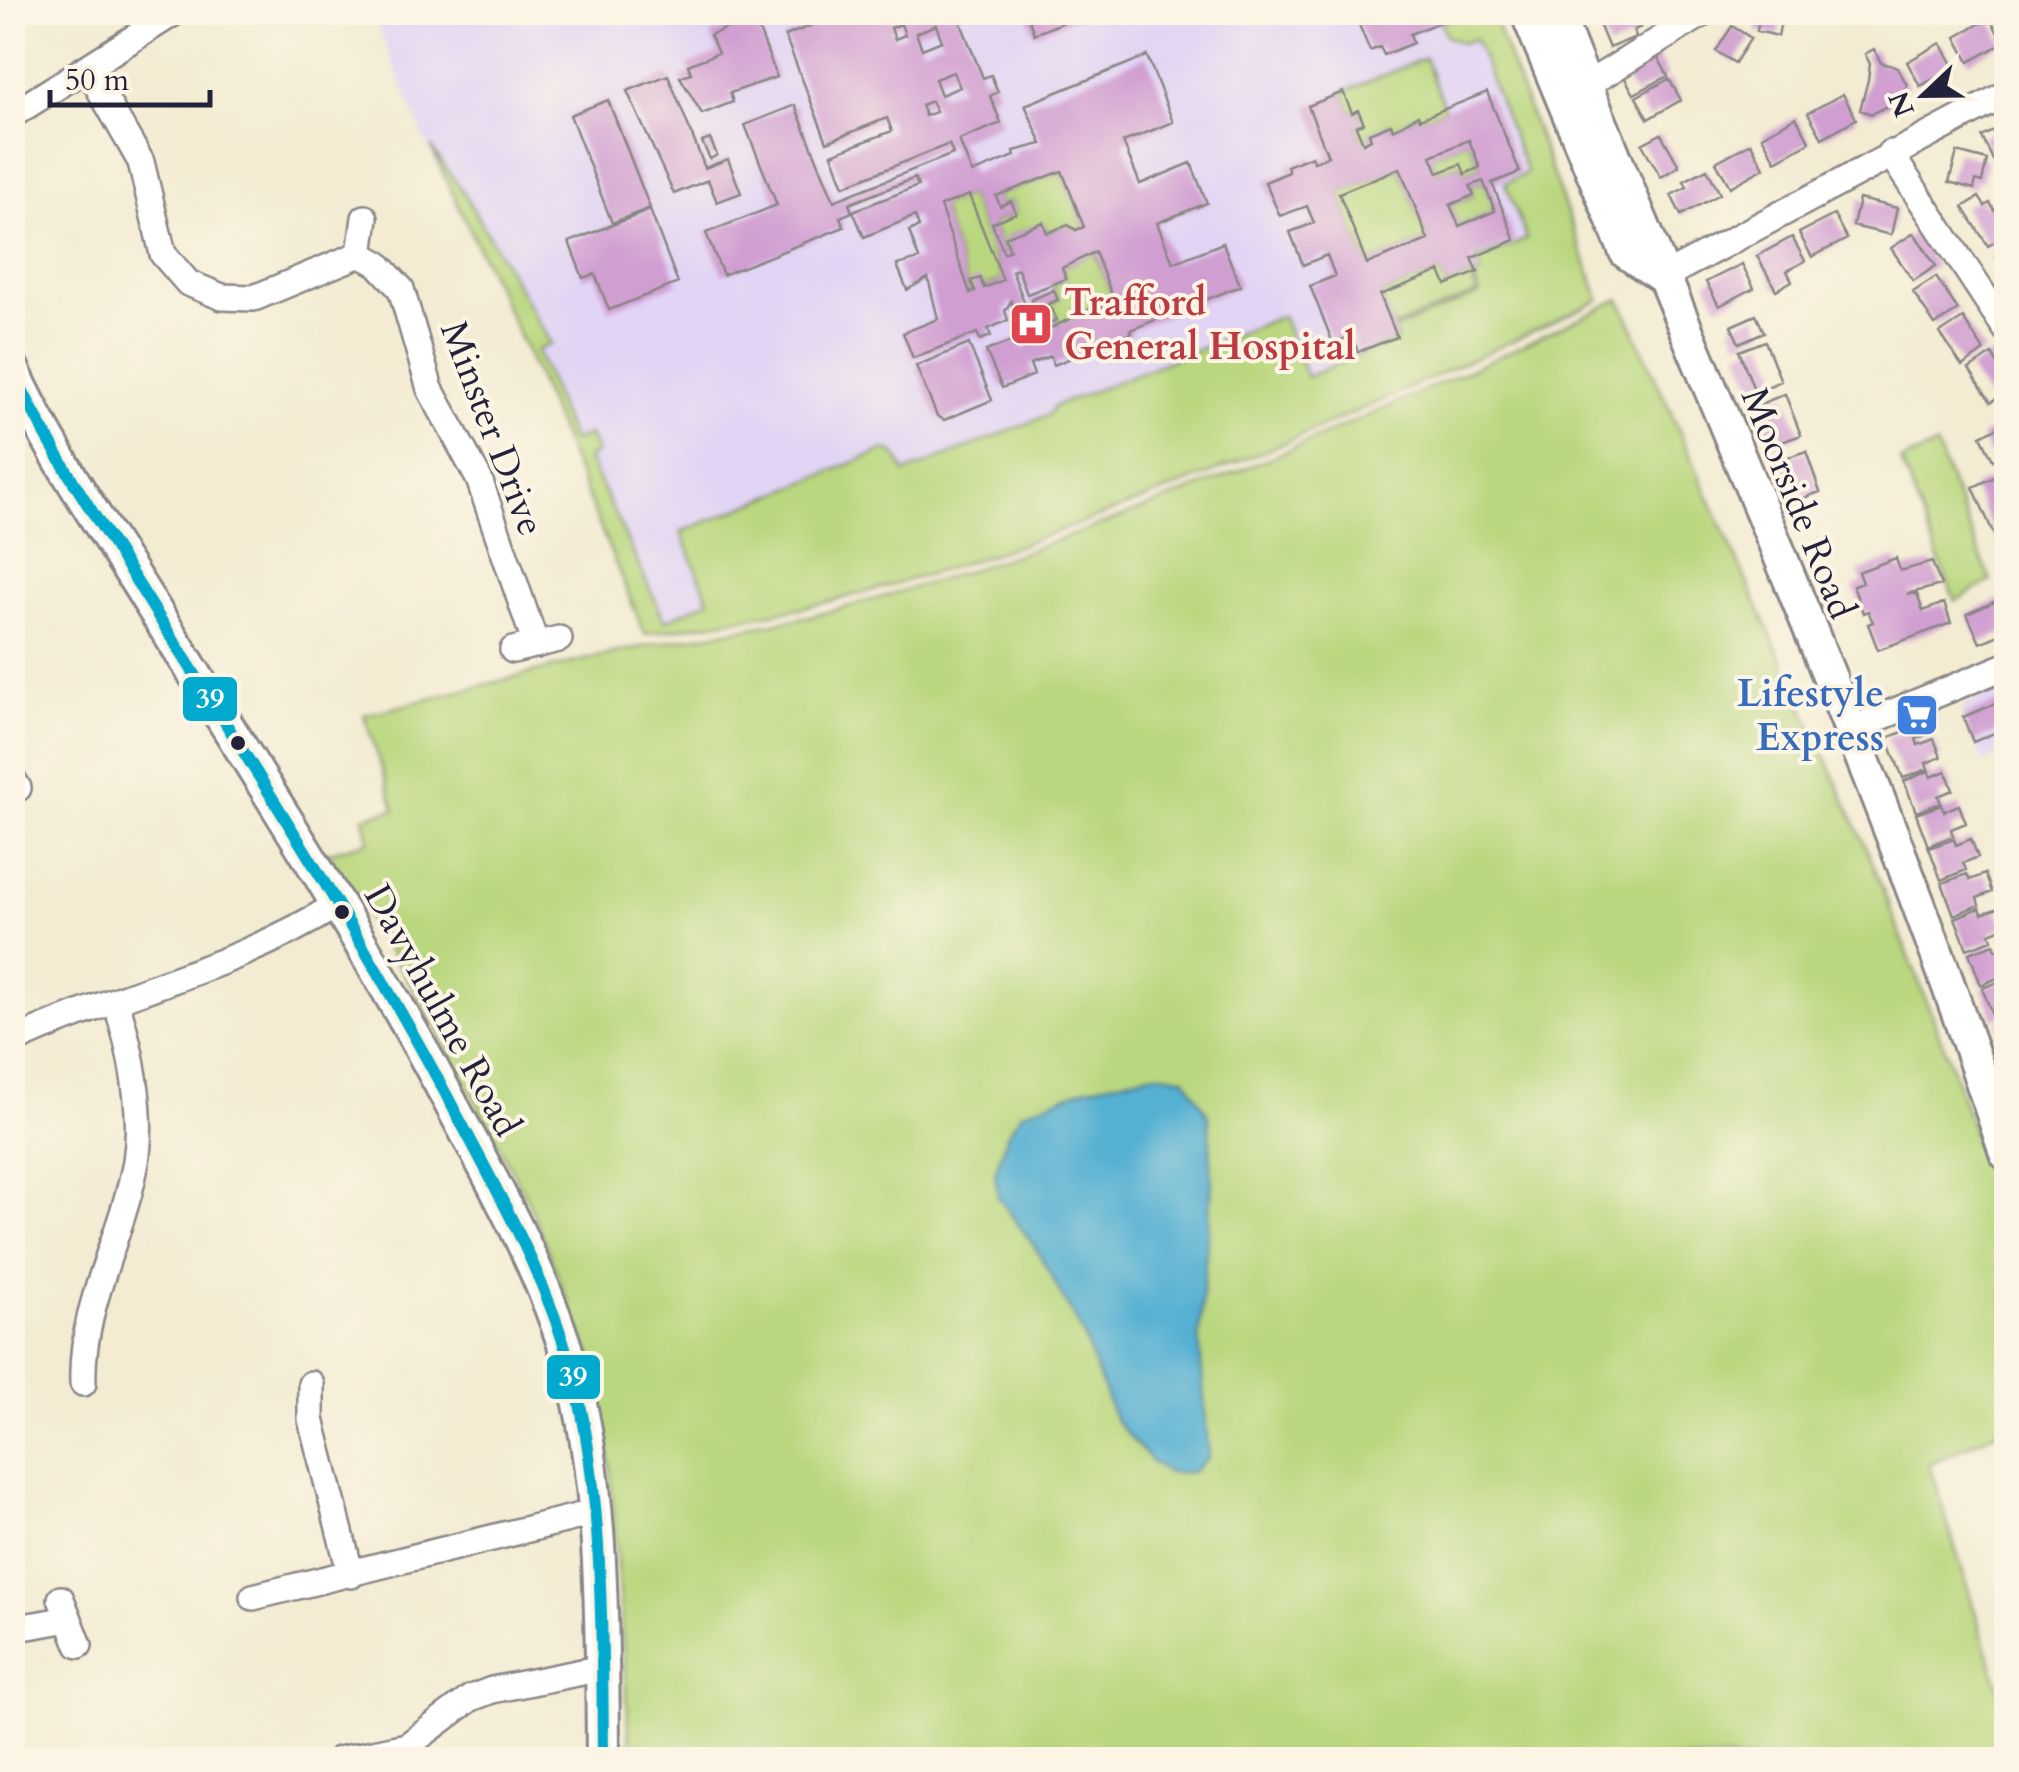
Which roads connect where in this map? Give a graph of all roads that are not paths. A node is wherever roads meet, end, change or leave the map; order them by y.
1 (1527, 12) edge
2 (1556, 12) edge
3 (1706, 12) edge
4 (161, 16) edge
5 (88, 68) junction
6 (1574, 92) junction
7 (2006, 94) edge
8 (12, 115) edge
9 (1890, 152) junction
10 (365, 218) dead end
11 (360, 254) junction
12 (1662, 278) junction
13 (2006, 328) edge
14 (12, 368) edge
15 (536, 645) dead end
16 (2006, 666) edge
17 (1849, 730) junction
18 (12, 778) edge
19 (12, 791) edge
20 (338, 904) junction
21 (116, 1002) junction
22 (12, 1042) edge
23 (2006, 1153) edge
24 (83, 1384) dead end
25 (311, 1384) dead end
26 (593, 1513) junction
27 (350, 1575) junction
28 (253, 1597) dead end
29 (12, 1629) edge
30 (79, 1645) dead end
31 (602, 1668) junction
32 (343, 1759) edge
33 (603, 1760) edge

1 - 6 street, Moorside Road
2 - 6 street, Moorside Road
3 - 6 street
4 - 5 street
5 - 8 street
5 - 11 street
6 - 12 street, Moorside Road
7 - 9 street
9 - 12 street
9 - 13 street
10 - 11 street
11 - 15 street, Minster Drive
12 - 17 street, Moorside Road
14 - 20 street, Davyhulme Road
16 - 17 street
17 - 23 street, Moorside Road
18 - 19 street
20 - 21 street
20 - 26 street, Davyhulme Road
21 - 22 street
21 - 24 street
25 - 27 street
26 - 27 street
26 - 31 street, Davyhulme Road
27 - 28 street
29 - 30 street
31 - 32 street
31 - 33 street, Davyhulme Road

